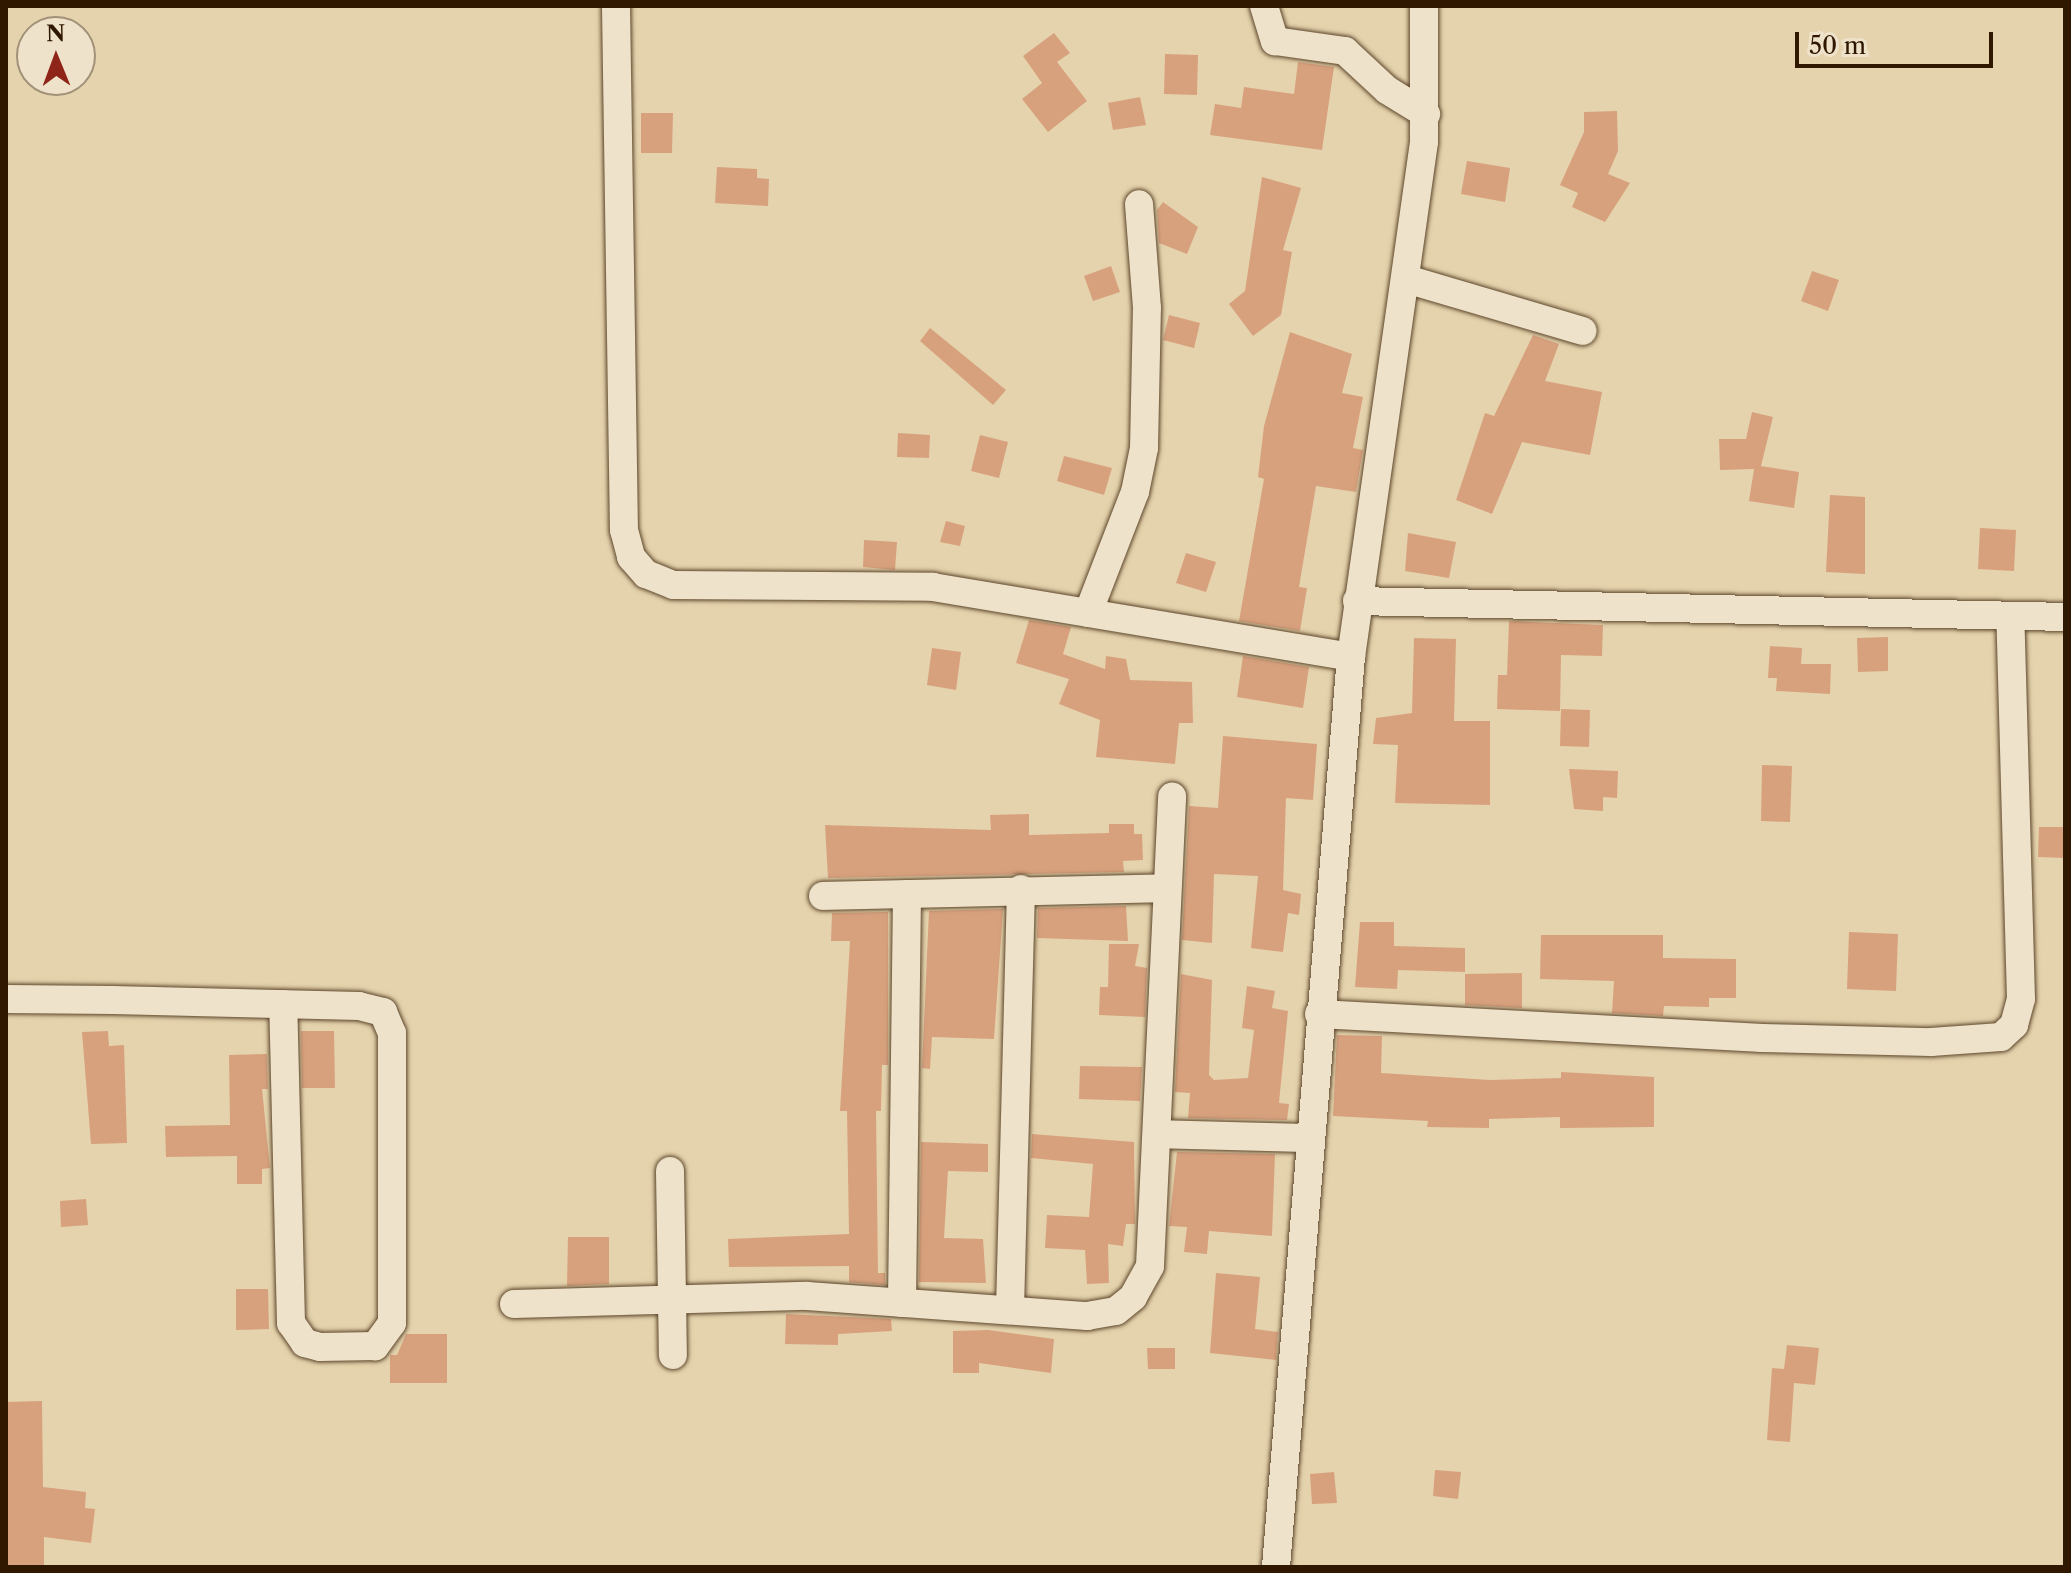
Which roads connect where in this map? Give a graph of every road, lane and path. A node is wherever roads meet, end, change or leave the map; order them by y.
1 (616, 6) edge
2 (1264, 6) edge
3 (1424, 6) edge
4 (1426, 114) junction
5 (1139, 204) dead end
6 (1406, 279) junction
7 (1583, 331) dead end
8 (1357, 601) junction
9 (1088, 613) junction
10 (2010, 616) junction
11 (2065, 617) edge
12 (1351, 657) junction
13 (1172, 797) dead end
14 (1167, 888) junction
15 (1021, 889) junction
16 (907, 894) junction
17 (823, 896) dead end
18 (6, 999) edge
19 (283, 1004) junction
20 (1319, 1014) junction
21 (1157, 1134) junction
22 (1311, 1138) junction
23 (670, 1171) dead end
24 (672, 1299) junction
25 (902, 1303) junction
26 (514, 1304) dead end
27 (1010, 1309) junction
28 (673, 1355) dead end
29 (1276, 1567) edge

1 - 9 street
2 - 4 street
3 - 4 street
4 - 6 street
5 - 9 street
6 - 7 street
6 - 8 street
8 - 10 street
8 - 12 street
9 - 12 street
10 - 11 street
10 - 20 street
12 - 20 street
13 - 14 street
14 - 15 street
14 - 21 street
15 - 16 street
15 - 27 street
16 - 17 street
16 - 25 street
18 - 19 street
19 - 19 street
20 - 22 street
21 - 22 street
21 - 27 street
22 - 29 street
23 - 24 street
24 - 25 street
24 - 26 street
24 - 28 street
25 - 27 street

